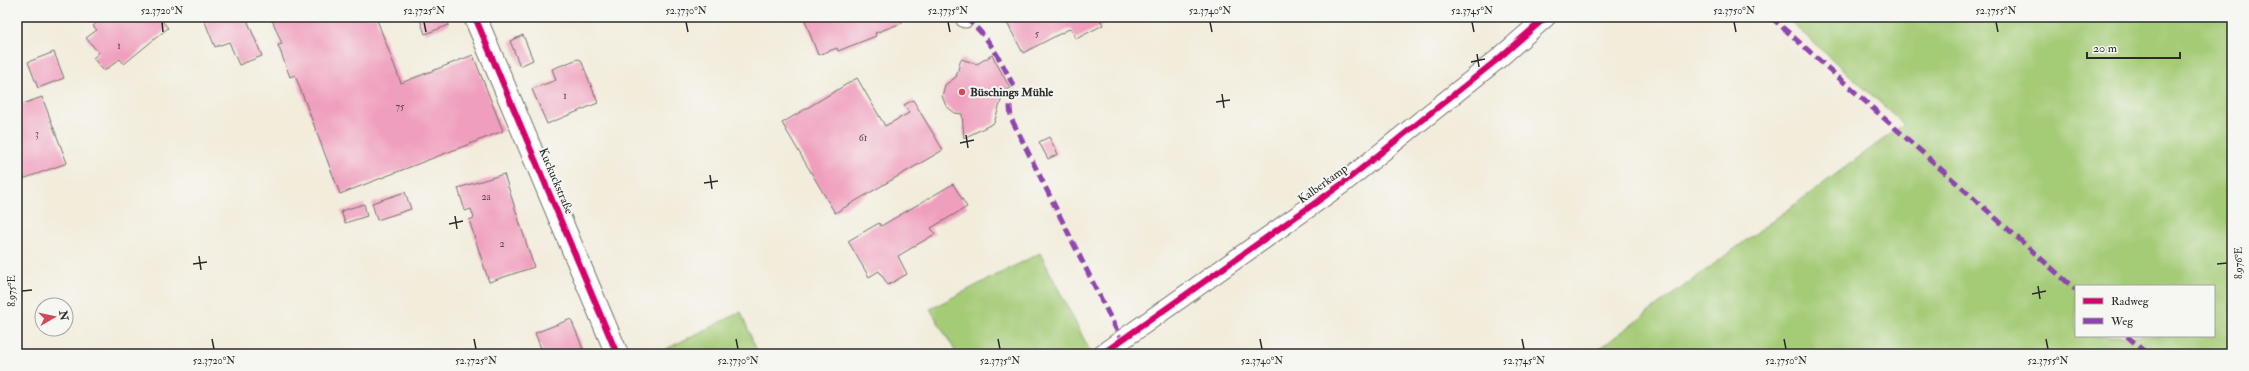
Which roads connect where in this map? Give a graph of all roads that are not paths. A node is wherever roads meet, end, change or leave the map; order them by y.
1 (475, 17) edge
2 (1546, 17) edge
3 (617, 354) edge
4 (1102, 354) edge

1 - 3 street, Kuckuckstraße
2 - 4 lane, Kalberkamp

